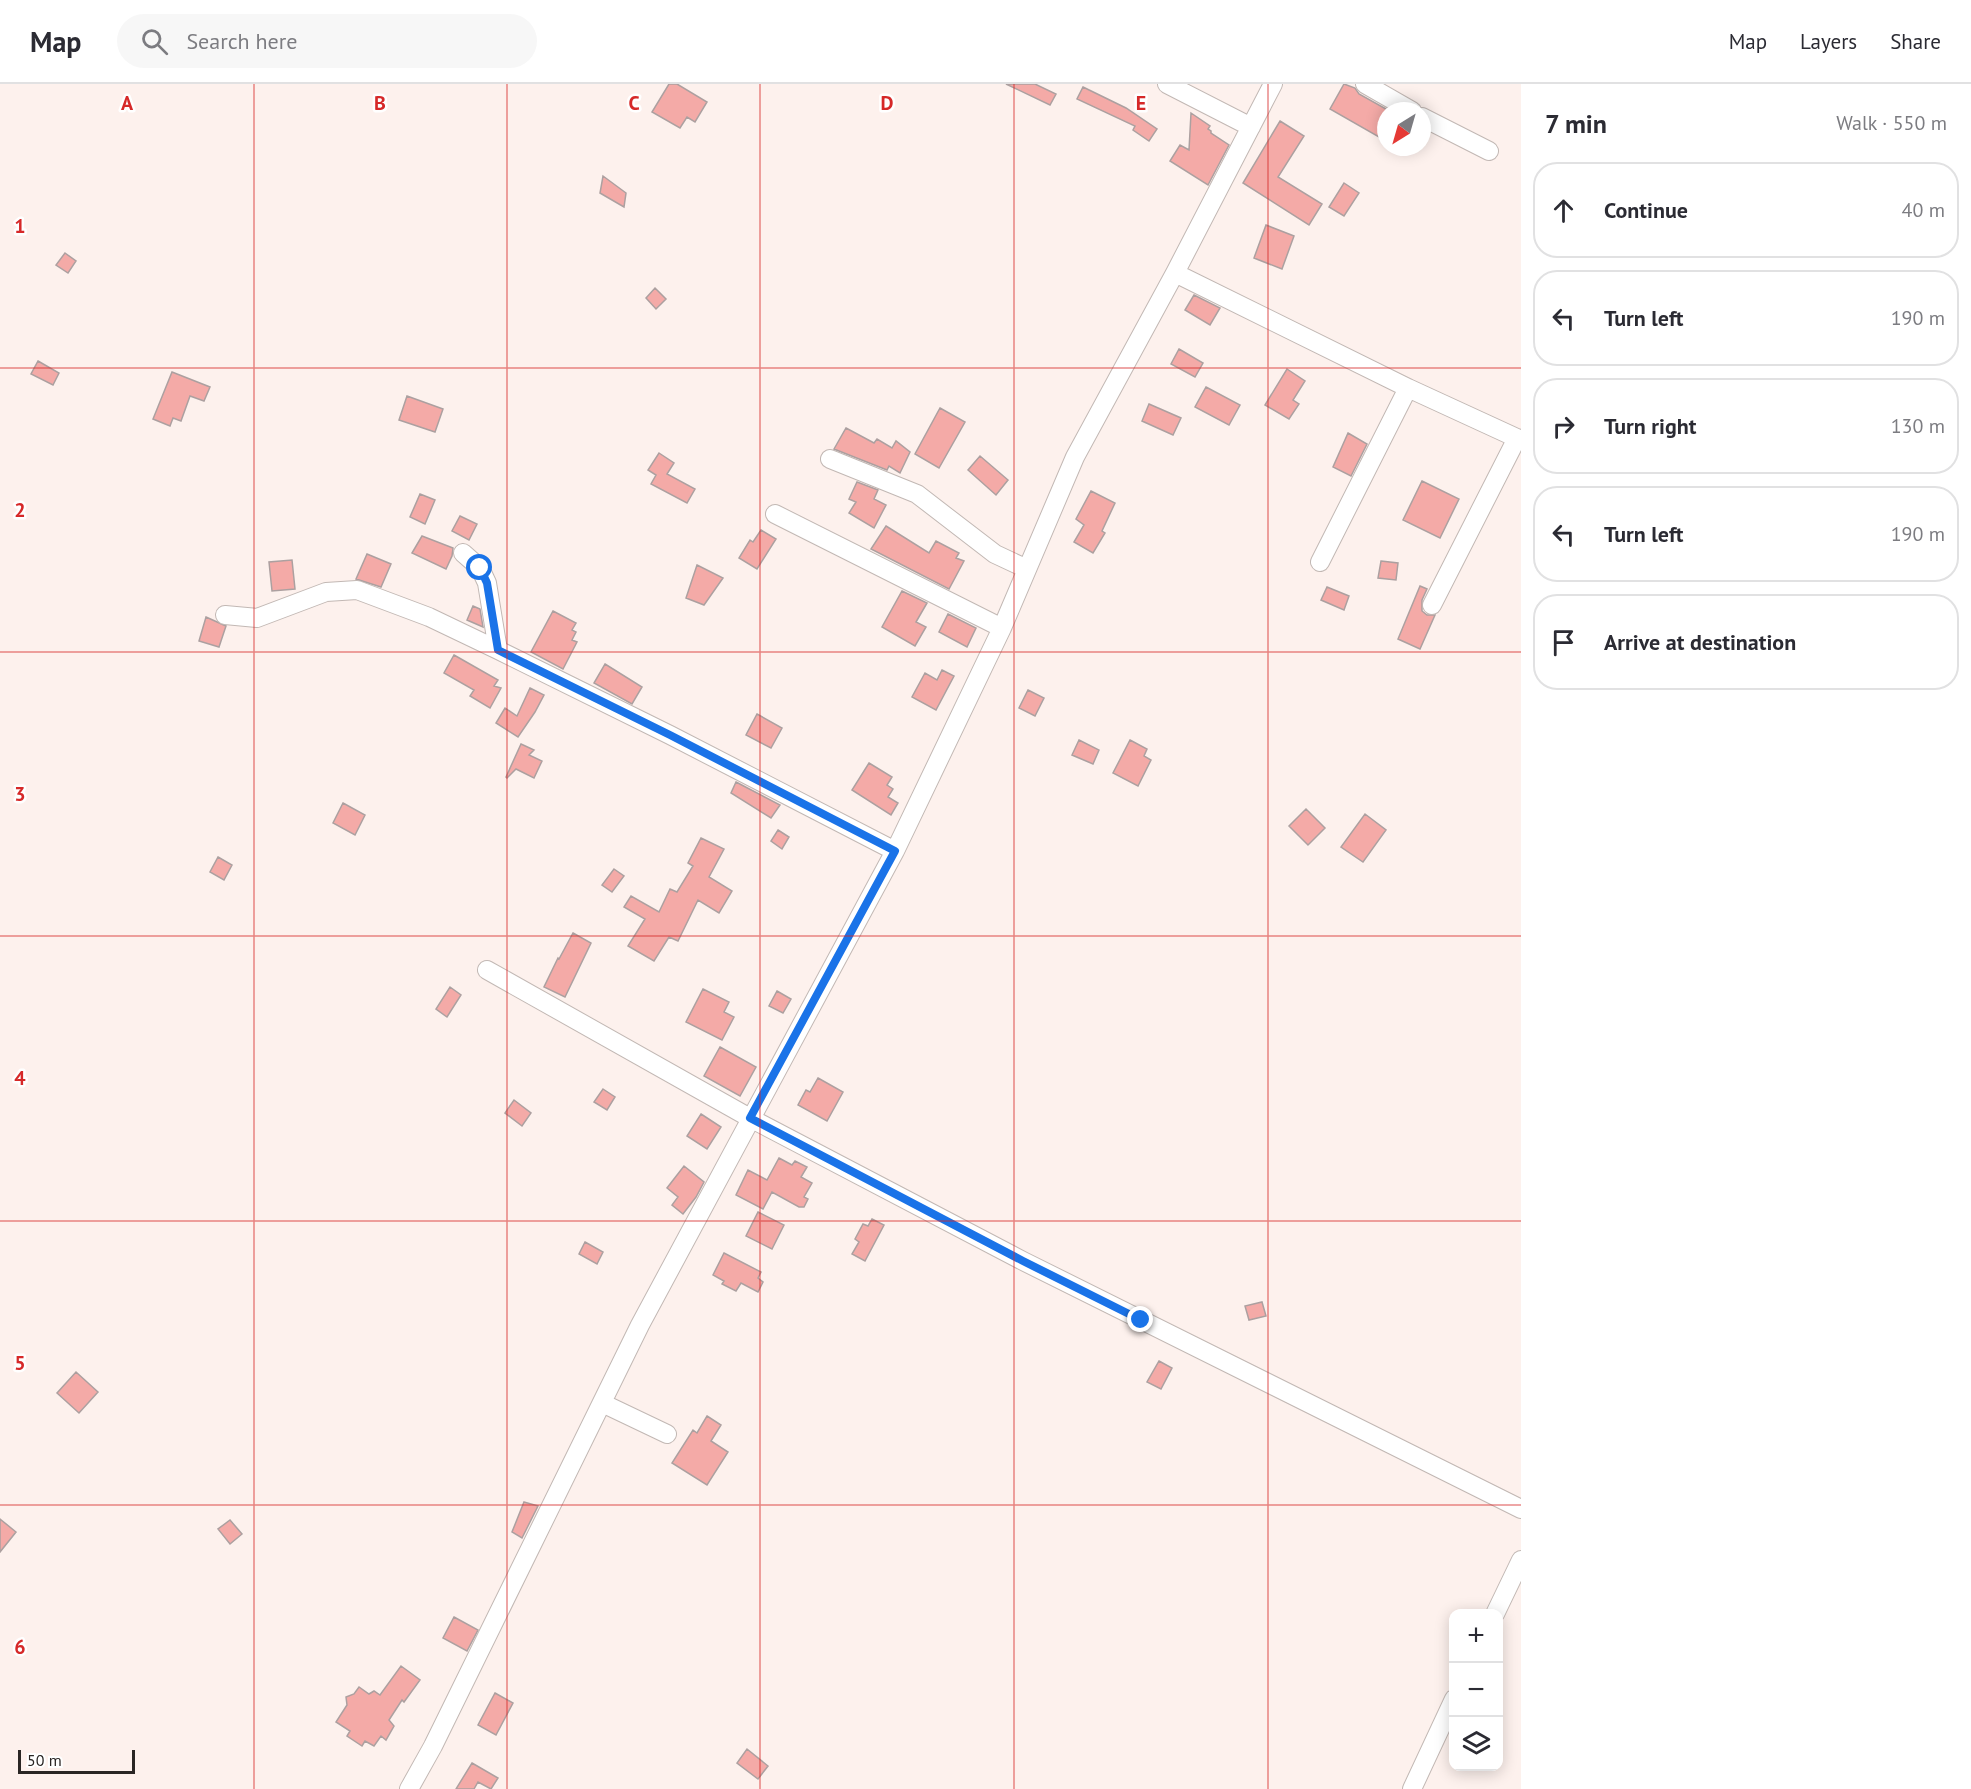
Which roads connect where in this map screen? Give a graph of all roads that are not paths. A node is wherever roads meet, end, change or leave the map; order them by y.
1 (1167, 84) edge
2 (1273, 84) edge
3 (1365, 84) edge
4 (1396, 102) edge
5 (1431, 122) edge
6 (1251, 127) junction
7 (1489, 151) dead end
8 (1175, 273) junction
9 (1407, 388) junction
10 (1519, 439) edge
11 (830, 459) dead end
12 (775, 514) dead end
13 (463, 554) dead end
14 (1320, 562) dead end
15 (1027, 569) junction
16 (1432, 605) dead end
17 (225, 615) dead end
18 (1002, 628) junction
19 (498, 650) junction
20 (895, 851) junction
21 (487, 970) dead end
22 (750, 1118) junction
23 (602, 1403) junction
24 (667, 1434) dead end
25 (1521, 1509) edge
26 (1521, 1560) edge
27 (1497, 1609) edge
28 (1449, 1710) edge
29 (409, 1789) edge
30 (1412, 1789) edge

1 - 6 street
2 - 6 street
3 - 4 street
5 - 7 street
6 - 8 street
8 - 9 street
8 - 15 street
9 - 10 street
9 - 14 street
10 - 16 street
11 - 15 street
12 - 18 street
13 - 19 street
15 - 18 street
17 - 19 street
18 - 20 street
19 - 20 street
20 - 22 street
21 - 22 street
22 - 23 street
22 - 25 street
23 - 24 street
23 - 29 street
26 - 27 street
28 - 30 street

